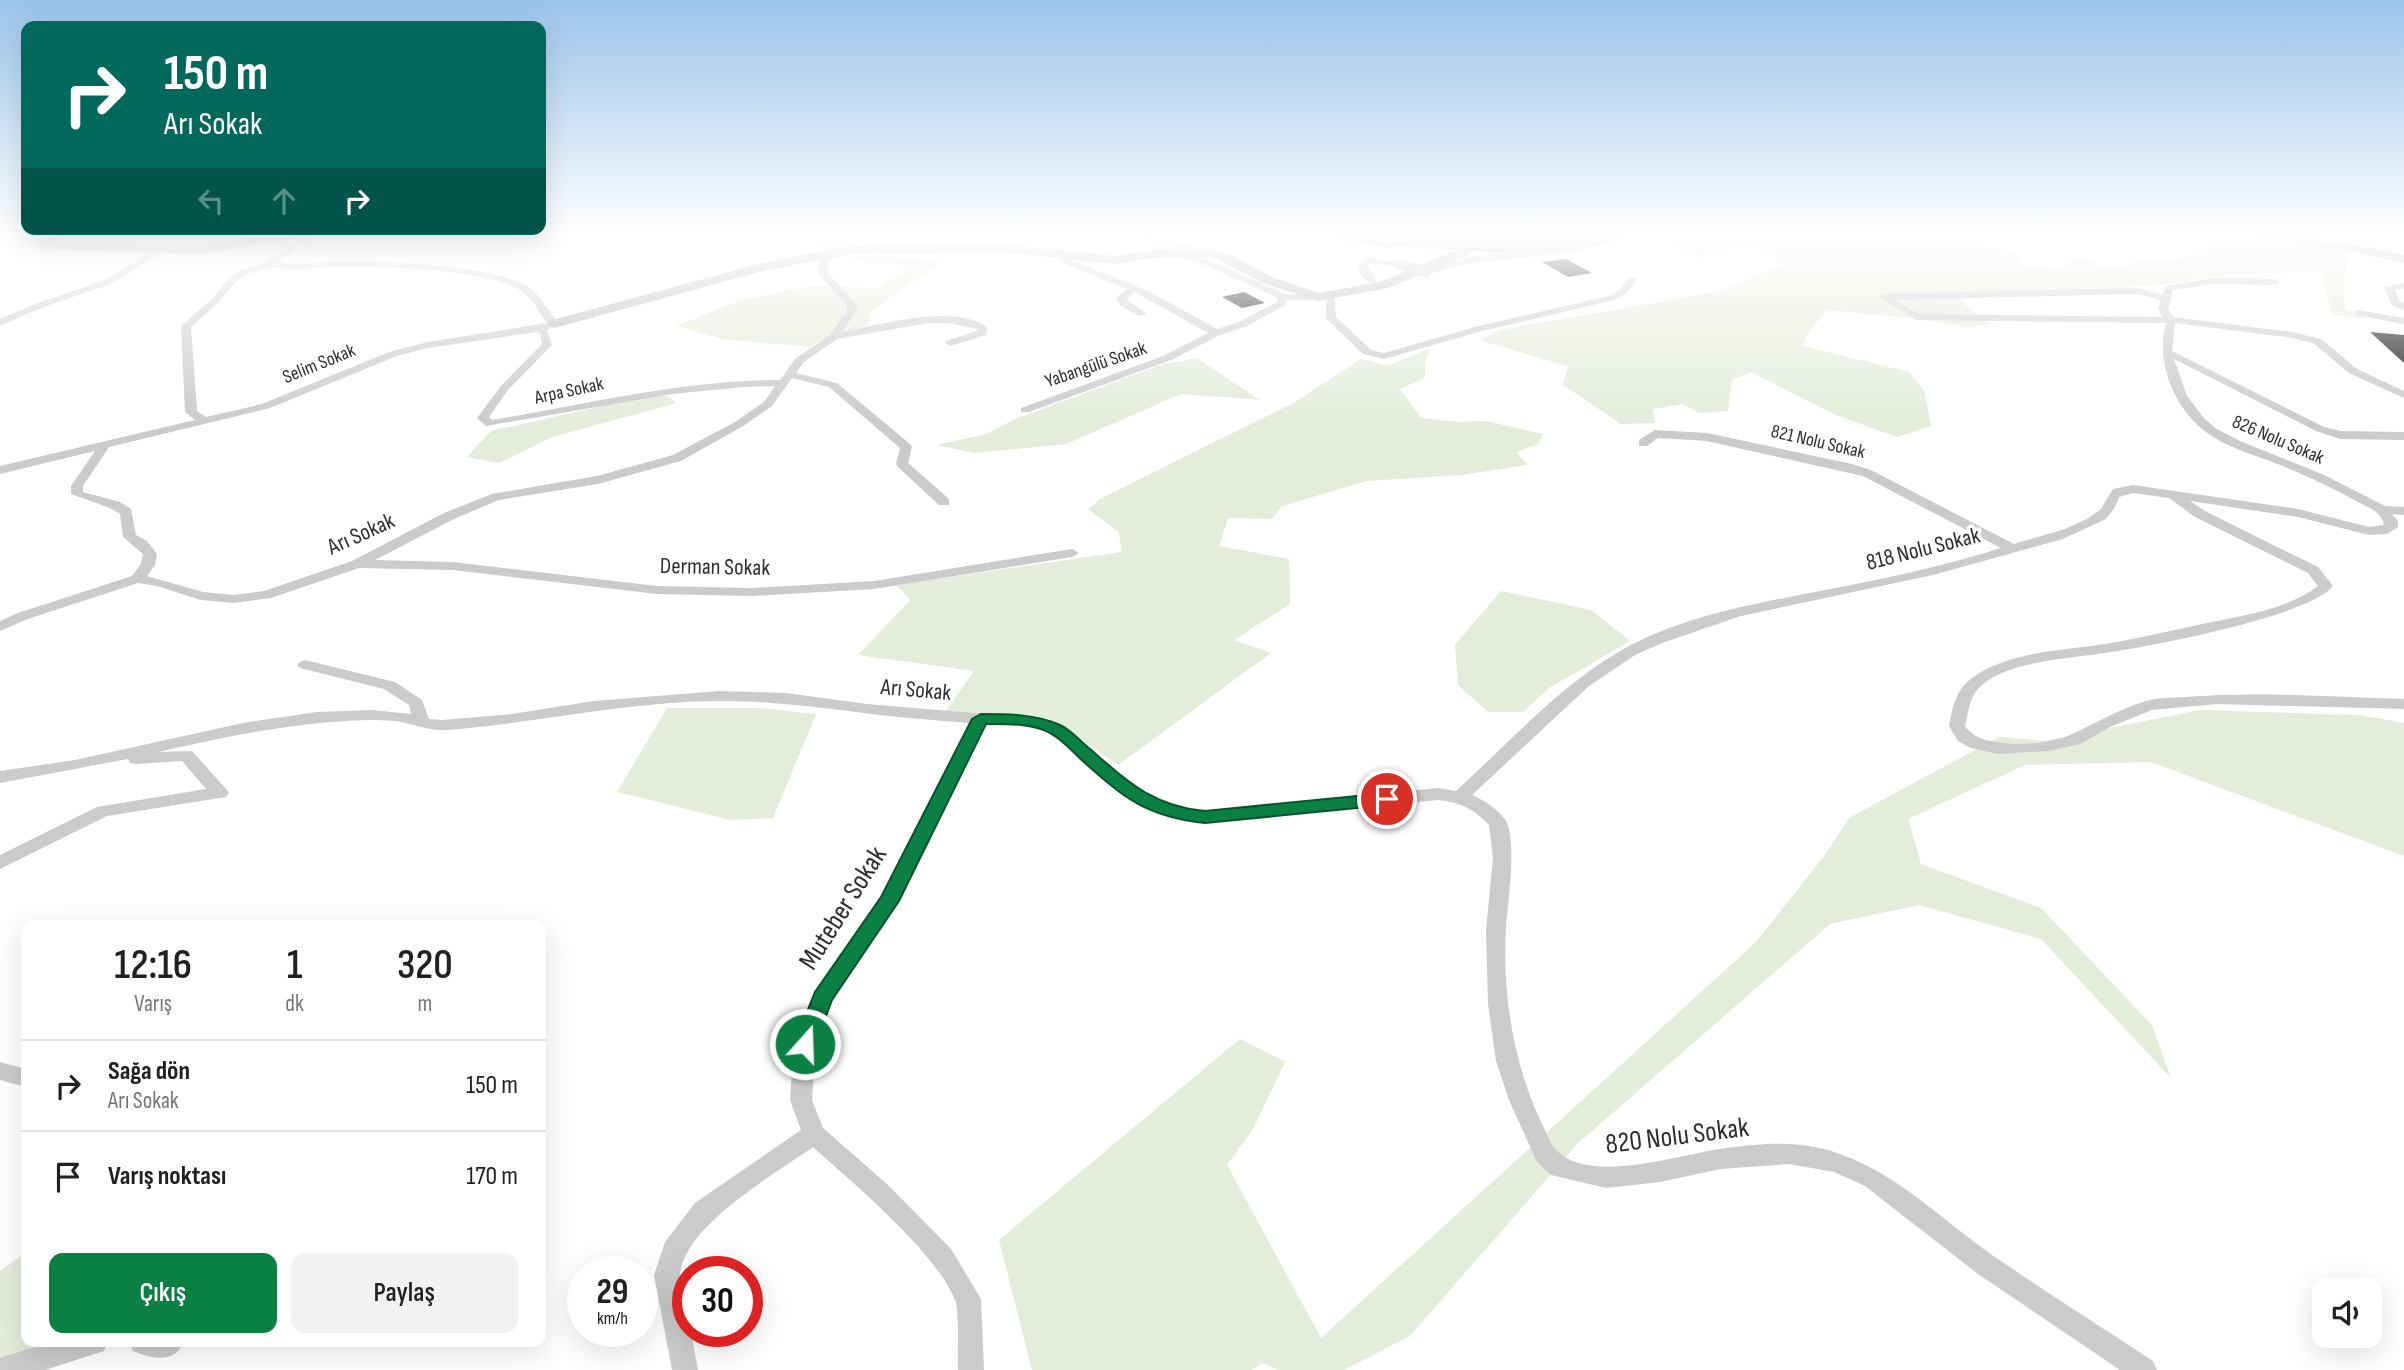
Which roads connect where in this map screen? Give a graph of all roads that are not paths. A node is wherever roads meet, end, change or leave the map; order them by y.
1 (1283, 297) edge
2 (62, 298) edge
3 (218, 298) edge
4 (532, 298) edge
5 (651, 298) edge
6 (845, 298) edge
7 (1121, 298) edge
8 (1154, 298) edge
9 (1325, 298) edge
10 (1611, 298) edge
11 (1886, 298) edge
12 (2164, 298) edge
13 (2359, 313) dead end
14 (1142, 314) dead end
15 (2171, 321) junction
16 (2404, 321) edge
17 (0, 323) edge
18 (554, 324) junction
19 (539, 329) junction
20 (1216, 334) junction
21 (834, 337) junction
22 (950, 343) dead end
23 (2169, 354) junction
24 (786, 378) junction
25 (2404, 395) edge
26 (1025, 410) dead end
27 (204, 421) junction
28 (2404, 436) edge
29 (1643, 443) dead end
30 (104, 446) junction
31 (0, 470) edge
32 (2172, 495) junction
33 (944, 502) dead end
34 (2382, 510) junction
35 (2404, 511) edge
36 (2013, 549) junction
37 (1072, 554) dead end
38 (357, 564) junction
39 (137, 579) junction
40 (0, 627) edge
41 (305, 665) dead end
42 (2404, 704) edge
43 (981, 719) junction
44 (422, 723) junction
45 (133, 751) junction
46 (0, 777) edge
47 (1461, 796) junction
48 (0, 863) edge
49 (0, 1071) edge
50 (21, 1077) edge
51 (814, 1134) junction
52 (78, 1347) edge
53 (9, 1370) edge
54 (685, 1370) edge
55 (971, 1370) edge
56 (2144, 1370) edge

1 - 20 street, Yabangülü Sokak
2 - 17 street
3 - 27 street
4 - 18 street
5 - 18 street
6 - 21 street, Arı Sokak
7 - 14 street
8 - 20 street
9 - 10 street
11 - 15 street
12 - 15 street, 826 Nolu Sokak
13 - 16 street
15 - 23 street, 826 Nolu Sokak
15 - 25 street
18 - 19 street, Selim Sokak
19 - 24 street, Arpa Sokak
19 - 27 street, Selim Sokak
20 - 26 street, Yabangülü Sokak
21 - 22 street
21 - 24 street, Arı Sokak
23 - 28 street
23 - 34 street, 826 Nolu Sokak
24 - 33 street
24 - 38 street, Arı Sokak
27 - 30 street, Selim Sokak
29 - 36 street, 821 Nolu Sokak
30 - 31 street, Selim Sokak
30 - 39 street
32 - 34 street, 818 Nolu Sokak
32 - 36 street, 818 Nolu Sokak
32 - 42 street
34 - 35 street
36 - 47 street, 818 Nolu Sokak
37 - 38 street, Derman Sokak
38 - 39 street, Arı Sokak
39 - 40 street, Arı Sokak
41 - 44 street
43 - 44 street, Arı Sokak
43 - 47 street, Arı Sokak
43 - 51 street, Muteber Sokak
44 - 45 street, Arı Sokak
45 - 46 street, Arı Sokak
45 - 48 street
47 - 56 street, 820 Nolu Sokak
49 - 50 street
51 - 54 street
51 - 55 street, Muteber Sokak
52 - 53 street

